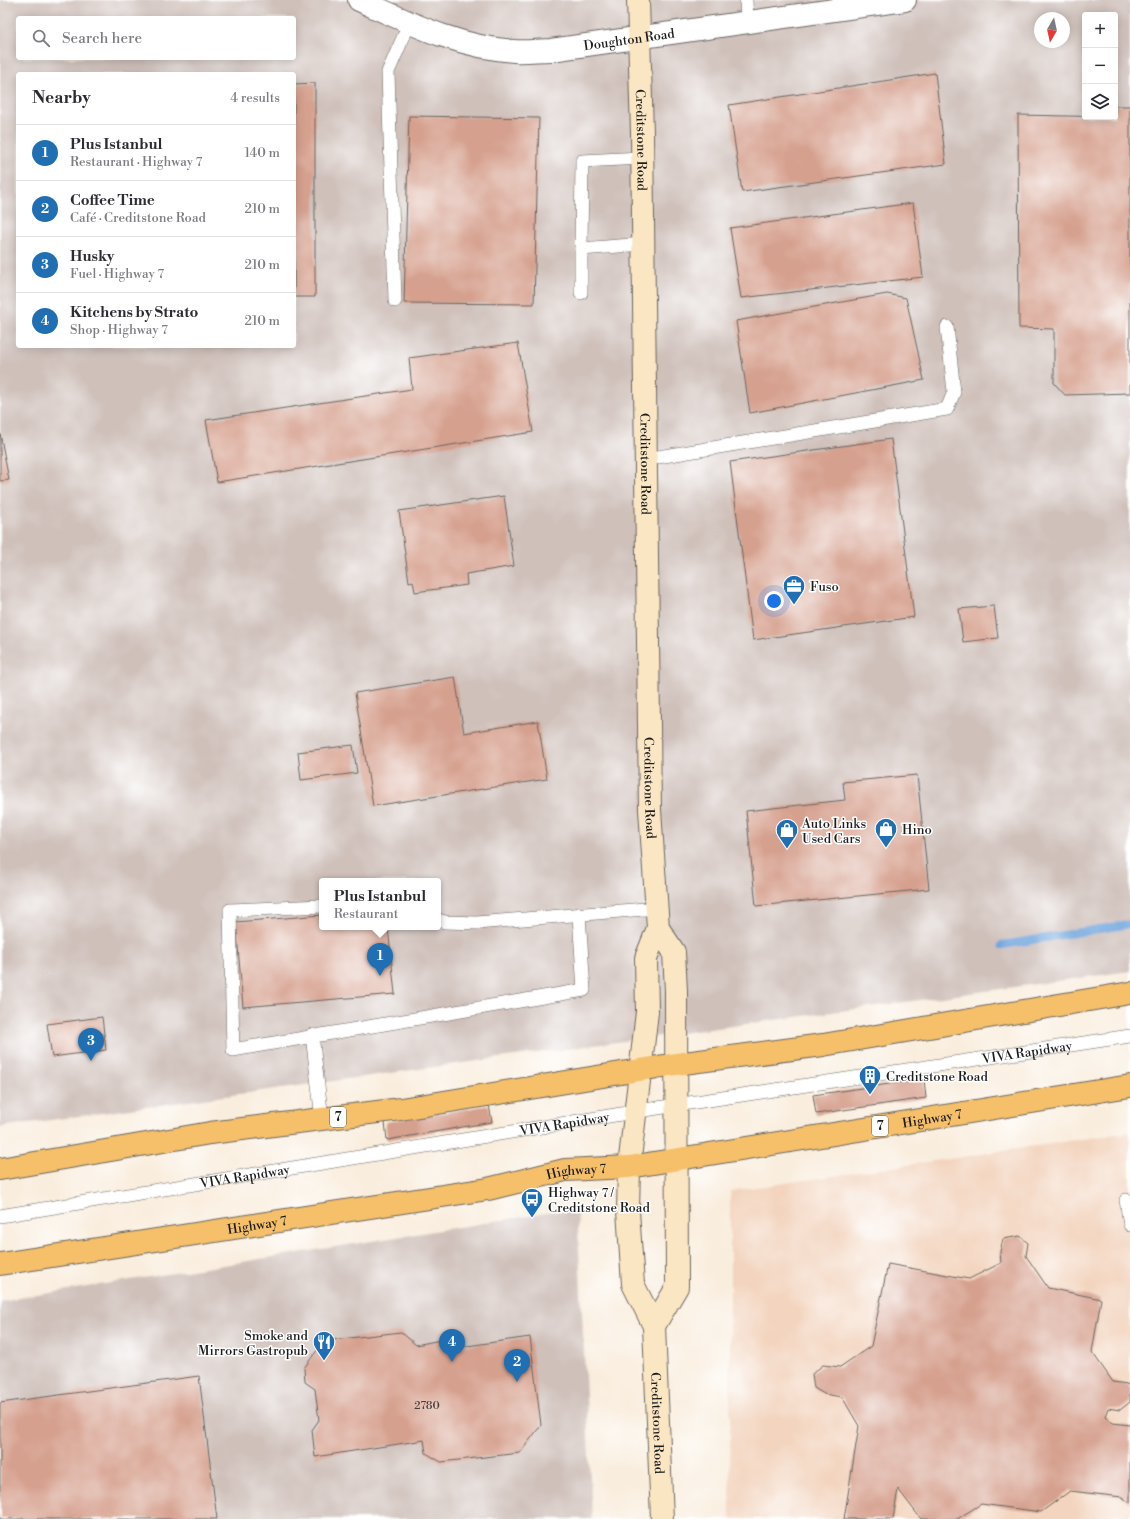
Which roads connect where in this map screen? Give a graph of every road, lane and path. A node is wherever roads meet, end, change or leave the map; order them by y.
1 (359, 0) edge
2 (638, 0) edge
3 (746, 0) edge
4 (905, 0) edge
5 (747, 23) junction
6 (409, 24) junction
7 (639, 38) junction
8 (642, 158) junction
9 (644, 244) junction
10 (581, 248) junction
11 (582, 293) dead end
12 (395, 301) dead end
13 (947, 327) dead end
14 (646, 459) junction
15 (319, 906) edge
16 (579, 915) junction
17 (658, 918) junction
18 (441, 921) edge
19 (1130, 993) edge
20 (312, 1035) junction
21 (1130, 1036) edge
22 (676, 1064) junction
23 (640, 1069) junction
24 (1130, 1086) edge
25 (676, 1105) junction
26 (635, 1112) junction
27 (322, 1119) junction
28 (677, 1159) junction
29 (629, 1167) junction
30 (0, 1169) edge
31 (1126, 1200) dead end
32 (0, 1216) edge
33 (1130, 1225) edge
34 (0, 1264) edge
35 (654, 1326) junction
36 (662, 1519) edge

1 - 6 street, Doughton Road
2 - 7 street, Creditstone Road
3 - 5 lane
4 - 5 street, Doughton Road
5 - 7 street, Doughton Road
6 - 7 street, Doughton Road
6 - 12 lane
7 - 8 street, Creditstone Road
8 - 9 street, Creditstone Road
8 - 10 lane
9 - 10 lane
9 - 14 street, Creditstone Road
10 - 11 lane
13 - 14 lane
14 - 17 street, Creditstone Road
15 - 20 lane
16 - 17 lane
16 - 18 lane
16 - 20 lane
17 - 22 street, Creditstone Road
17 - 23 street, Creditstone Road
19 - 22 main road, 7
20 - 27 lane
21 - 25 lane, VIVA Rapidway
22 - 23 main road, 7
22 - 25 street, Creditstone Road
23 - 26 street, Creditstone Road
23 - 27 main road, 7
24 - 28 main road, Highway 7 / 7
25 - 26 lane, VIVA Rapidway
25 - 28 street, Creditstone Road
26 - 29 street, Creditstone Road
26 - 32 lane, VIVA Rapidway
27 - 30 main road, 7
28 - 29 main road, Highway 7 / 7
28 - 35 street, Creditstone Road
29 - 34 main road, Highway 7 / 7
29 - 35 street, Creditstone Road
31 - 33 lane
35 - 36 street, Creditstone Road

